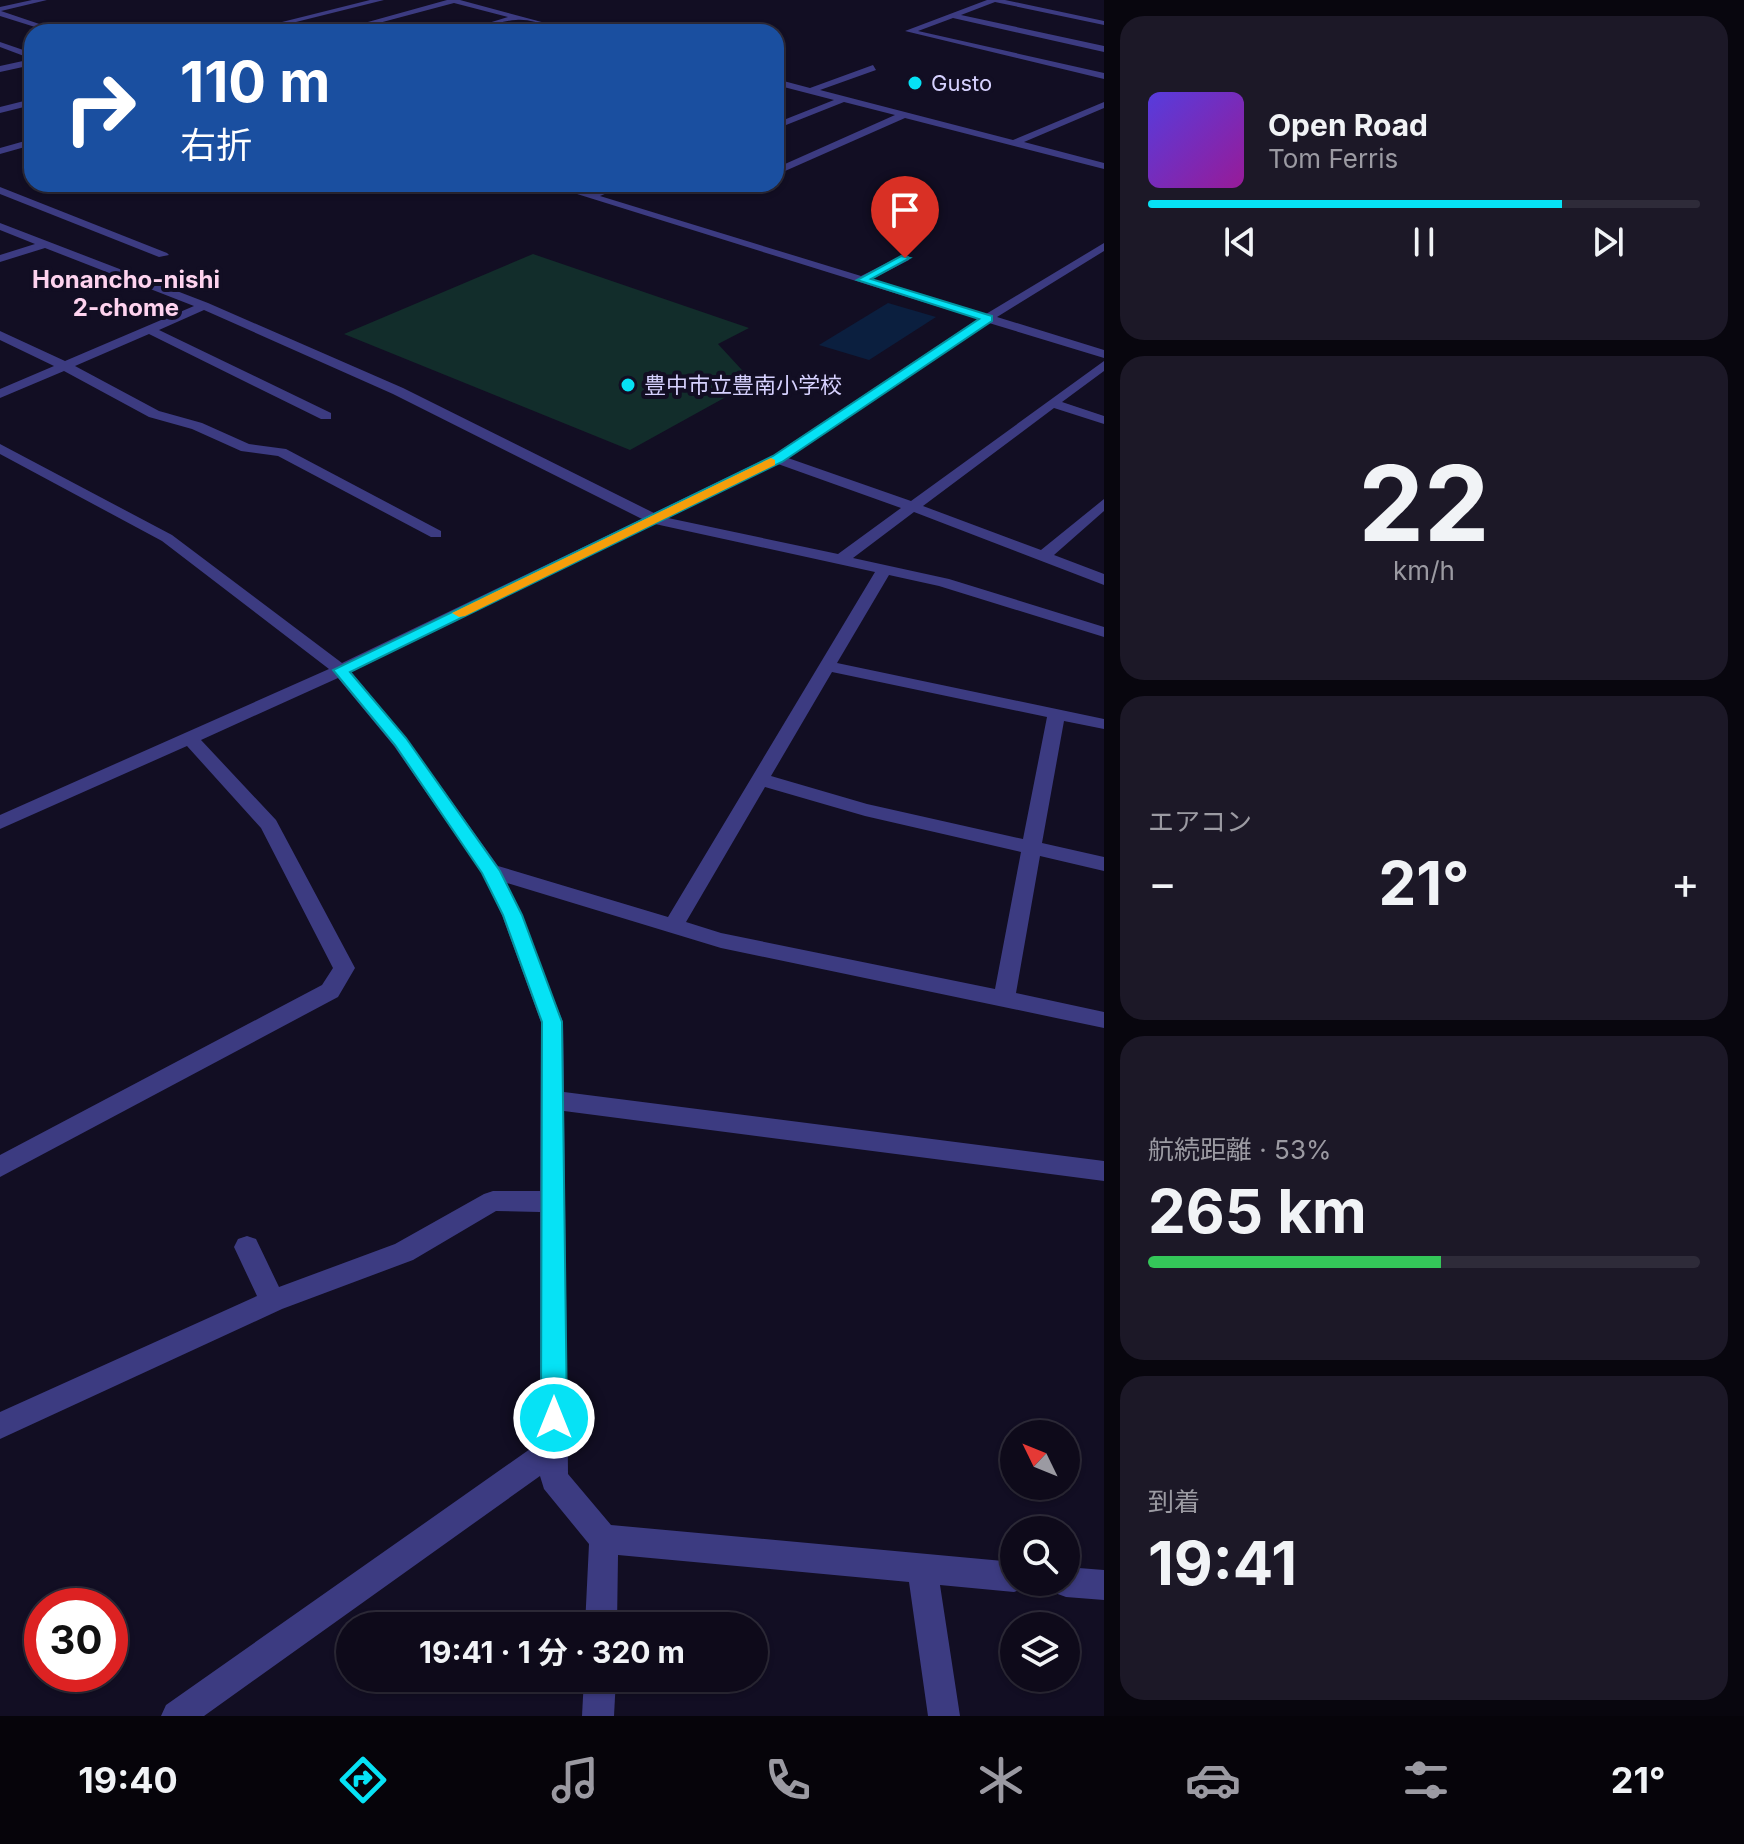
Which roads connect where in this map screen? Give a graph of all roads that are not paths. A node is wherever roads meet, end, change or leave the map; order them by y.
1 (43, 0) edge
2 (380, 0) edge
3 (453, 0) edge
4 (0, 11) edge
5 (951, 15) junction
6 (515, 17) junction
7 (1104, 23) edge
8 (37, 24) edge
9 (280, 24) edge
10 (365, 24) edge
11 (491, 24) edge
12 (543, 24) edge
13 (0, 44) edge
14 (1104, 49) edge
15 (24, 55) edge
16 (24, 62) edge
17 (873, 68) dead end
18 (0, 69) edge
19 (1104, 76) edge
20 (784, 84) edge
21 (810, 91) junction
22 (844, 99) junction
23 (24, 104) edge
24 (1102, 107) edge
25 (0, 110) edge
26 (904, 115) junction
27 (784, 123) edge
28 (1014, 143) junction
29 (24, 144) edge
30 (0, 151) edge
31 (1104, 166) edge
32 (784, 168) edge
33 (0, 190) edge
34 (577, 192) edge
35 (601, 192) edge
36 (590, 196) junction
37 (0, 226) edge
38 (42, 245) junction
39 (1104, 246) edge
40 (163, 255) dead end
41 (905, 258) dead end
42 (0, 259) edge
43 (862, 280) junction
44 (204, 306) junction
45 (988, 318) junction
46 (148, 329) junction
47 (0, 335) edge
48 (1104, 354) edge
49 (63, 365) junction
50 (1104, 365) edge
51 (0, 394) edge
52 (1051, 403) junction
53 (326, 416) dead end
54 (1104, 420) edge
55 (0, 448) edge
56 (777, 459) junction
57 (1104, 503) edge
58 (911, 506) junction
59 (654, 519) junction
60 (436, 534) dead end
61 (1043, 557) junction
62 (843, 558) junction
63 (885, 568) junction
64 (1104, 580) edge
65 (1104, 632) edge
66 (827, 666) junction
67 (341, 670) junction
68 (1056, 715) junction
69 (1104, 724) edge
70 (188, 736) junction
71 (760, 779) junction
72 (0, 823) edge
73 (1033, 849) junction
74 (1104, 864) edge
75 (491, 871) junction
76 (673, 926) junction
77 (1004, 998) junction
78 (1104, 1020) edge
79 (553, 1100) junction
80 (0, 1167) edge
81 (1104, 1171) edge
82 (553, 1202) junction
83 (247, 1247) dead end
84 (273, 1301) junction
85 (0, 1426) edge
86 (554, 1449) junction
87 (604, 1539) junction
88 (922, 1569) junction
89 (1000, 1576) edge
90 (1080, 1583) edge
91 (1104, 1585) edge
92 (601, 1612) edge
93 (599, 1692) edge
94 (177, 1716) edge
95 (598, 1716) edge
96 (944, 1716) edge

1 - 4 street
2 - 9 street
3 - 6 street
3 - 10 street
4 - 8 street
5 - 7 street
5 - 14 street
5 - 19 street
6 - 11 street
6 - 12 street
13 - 15 street
16 - 18 street
17 - 21 street
20 - 21 street
21 - 22 street
22 - 26 street
22 - 27 street
23 - 25 street
24 - 28 street
26 - 28 street
26 - 32 street
28 - 31 street
29 - 30 street
33 - 40 street
34 - 36 street
35 - 36 street
36 - 43 street
37 - 38 street
38 - 42 street
38 - 44 street
39 - 45 street
41 - 43 street
43 - 45 street
44 - 46 street
44 - 59 street
45 - 48 street
45 - 56 street
46 - 49 street
46 - 53 street
47 - 49 street
49 - 51 street
49 - 60 street
50 - 52 street
52 - 54 street
52 - 58 street
55 - 67 street
56 - 58 street
56 - 59 street
57 - 61 street
58 - 61 street
58 - 62 street
59 - 62 street
59 - 67 street
61 - 64 street
62 - 63 street
63 - 65 street
63 - 66 street
66 - 68 street
66 - 71 street
67 - 70 street
67 - 75 street
68 - 69 street
68 - 73 street
70 - 72 street
70 - 80 street
71 - 73 street
71 - 76 street
73 - 74 street
73 - 77 street
75 - 76 street
75 - 79 street
76 - 77 street
77 - 78 street
79 - 81 street
79 - 82 street
82 - 84 street
82 - 86 street
83 - 84 street
84 - 85 street
86 - 87 street
86 - 94 street
87 - 88 street
87 - 92 street
88 - 89 street
88 - 96 street
90 - 91 street
93 - 95 street

